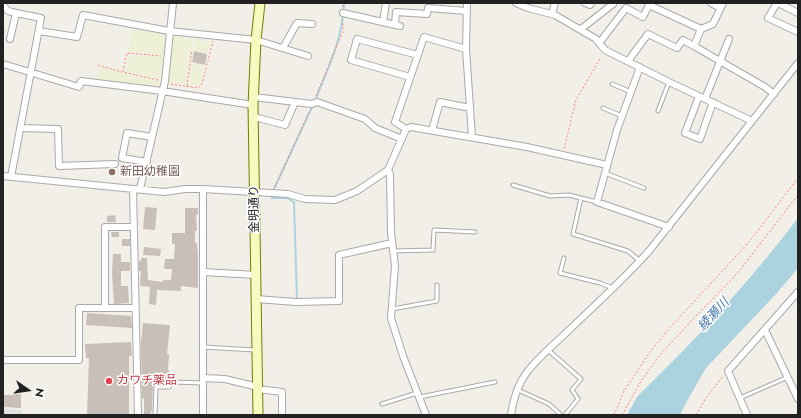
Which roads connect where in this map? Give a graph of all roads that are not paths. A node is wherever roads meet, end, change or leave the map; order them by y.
1 (173, 3) edge
2 (260, 3) edge
3 (386, 3) edge
4 (467, 3) edge
5 (516, 3) edge
6 (555, 3) edge
7 (585, 3) edge
8 (591, 3) edge
9 (711, 3) edge
10 (768, 3) edge
11 (613, 4) edge
12 (649, 4) edge
13 (776, 4) edge
14 (3, 5) edge
15 (722, 5) edge
16 (466, 11) junction
17 (16, 13) junction
18 (343, 13) dead end
19 (798, 13) edge
20 (552, 14) junction
21 (383, 22) junction
22 (312, 24) dead end
23 (581, 29) junction
24 (701, 29) junction
25 (39, 31) junction
26 (170, 31) junction
27 (798, 32) edge
28 (10, 39) dead end
29 (729, 39) dead end
30 (256, 40) junction
31 (600, 42) junction
32 (694, 46) junction
33 (283, 48) junction
34 (466, 49) junction
35 (418, 55) junction
36 (308, 56) dead end
37 (720, 60) junction
38 (628, 61) junction
39 (798, 63) edge
40 (3, 64) edge
41 (640, 67) junction
42 (31, 72) junction
43 (410, 77) junction
44 (669, 82) junction
45 (612, 84) dead end
46 (162, 91) junction
47 (631, 92) junction
48 (774, 94) junction
49 (702, 97) junction
50 (254, 101) junction
51 (295, 102) junction
52 (713, 102) junction
53 (470, 108) junction
54 (603, 108) dead end
55 (658, 111) dead end
56 (254, 116) junction
57 (622, 116) junction
58 (752, 120) junction
59 (20, 128) junction
60 (406, 128) junction
61 (432, 130) junction
62 (152, 137) junction
63 (472, 137) junction
64 (402, 139) junction
65 (147, 162) junction
66 (115, 164) dead end
67 (607, 165) junction
68 (388, 170) junction
69 (605, 173) junction
70 (3, 176) edge
71 (11, 177) junction
72 (513, 185) dead end
73 (644, 188) dead end
74 (133, 189) junction
75 (140, 189) junction
76 (202, 189) junction
77 (255, 192) junction
78 (581, 198) junction
79 (597, 202) junction
80 (134, 227) junction
81 (669, 227) junction
82 (475, 232) dead end
83 (392, 243) junction
84 (393, 251) junction
85 (564, 258) dead end
86 (641, 261) junction
87 (203, 272) junction
88 (256, 275) junction
89 (437, 285) dead end
90 (613, 288) junction
91 (798, 292) edge
92 (256, 299) junction
93 (104, 308) junction
94 (136, 308) junction
95 (392, 309) junction
96 (765, 330) junction
97 (203, 347) junction
98 (257, 350) junction
99 (548, 350) junction
100 (3, 360) edge
101 (788, 377) junction
102 (203, 380) junction
103 (495, 382) dead end
104 (258, 388) junction
105 (518, 390) junction
106 (419, 395) junction
107 (740, 398) junction
108 (798, 399) edge
109 (382, 404) dead end
110 (138, 415) edge
111 (155, 415) edge
112 (203, 415) edge
113 (258, 415) edge
114 (282, 415) edge
115 (426, 415) edge
116 (511, 415) edge
117 (561, 415) edge
118 (565, 415) edge
119 (747, 415) edge

1 - 26 street
2 - 30 street, 金明通り
3 - 21 street
4 - 16 street
5 - 20 street
6 - 20 street
7 - 8 street
9 - 15 street
10 - 13 street
11 - 23 street
12 - 24 street
12 - 31 street
13 - 19 street
13 - 27 street
14 - 17 street
15 - 24 street
16 - 21 street
16 - 34 street
17 - 25 street
17 - 28 street
18 - 21 street
20 - 23 street
22 - 33 street
23 - 31 street
24 - 32 street
25 - 26 street
25 - 42 street
26 - 30 street
26 - 46 street
29 - 37 street
30 - 33 street
30 - 50 street, 金明通り
31 - 38 street
32 - 37 street
32 - 38 street
33 - 36 street
34 - 35 street
34 - 53 street
35 - 43 street
35 - 43 street
37 - 48 street
37 - 49 street
38 - 41 street
39 - 48 street
40 - 42 street
41 - 44 street
41 - 47 street
42 - 46 street
42 - 59 street
43 - 60 street
44 - 49 street
44 - 55 lane
45 - 47 lane
46 - 50 street
46 - 62 street
47 - 57 street
48 - 58 street
49 - 52 street
49 - 52 street
50 - 51 street
50 - 56 street, 金明通り
51 - 56 street
51 - 64 street
52 - 58 street
53 - 61 street
53 - 63 street
54 - 57 lane
56 - 77 street, 金明通り
57 - 67 street
58 - 81 street
59 - 66 street
59 - 71 street
60 - 61 street
60 - 64 street
61 - 63 street
62 - 65 street
62 - 65 street
63 - 67 street
64 - 68 street
65 - 75 street
67 - 69 street
68 - 77 street
68 - 83 street
69 - 73 lane
69 - 79 street
70 - 71 street
71 - 74 street
72 - 78 lane
74 - 75 street
74 - 80 street
75 - 76 street
76 - 77 street
76 - 87 street
77 - 88 street, 金明通り
78 - 79 lane
78 - 86 lane
79 - 81 street
80 - 93 street
80 - 94 street
81 - 86 street
82 - 84 lane
83 - 84 street
83 - 92 street
84 - 95 street
85 - 90 lane
86 - 90 street
87 - 88 street
87 - 97 street
88 - 92 street, 金明通り
89 - 95 lane
90 - 99 street
91 - 96 street
92 - 98 street, 金明通り
93 - 94 street
93 - 100 street
94 - 110 street
95 - 106 street
96 - 101 street
96 - 107 street
97 - 98 lane
97 - 102 street
98 - 104 street, 金明通り
99 - 105 street
99 - 118 lane
101 - 107 lane
101 - 108 street
102 - 104 street
102 - 111 lane
102 - 112 street
103 - 106 lane
104 - 113 street, 金明通り
104 - 114 street
105 - 116 street
105 - 117 lane
106 - 109 lane
106 - 115 street
107 - 119 street

